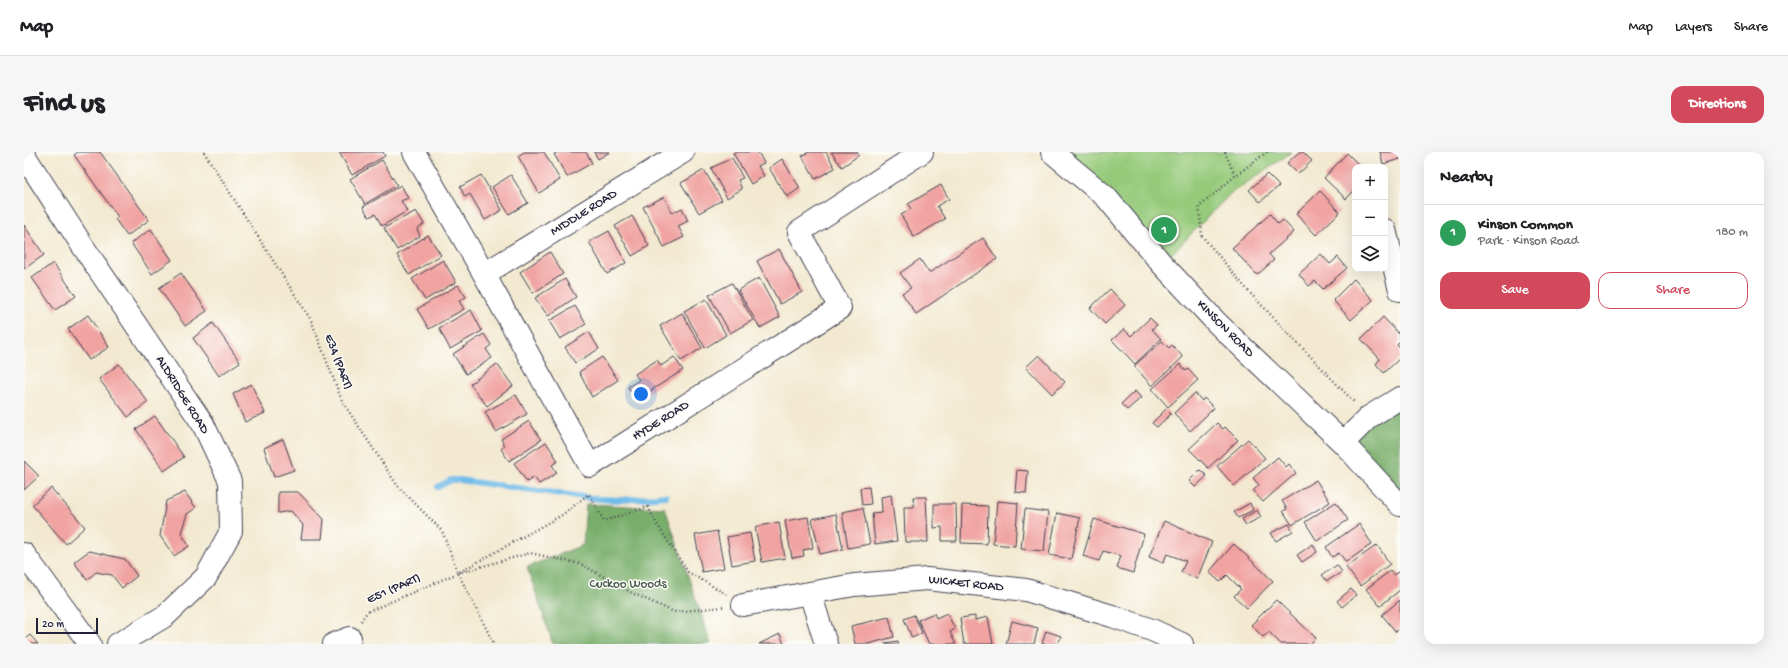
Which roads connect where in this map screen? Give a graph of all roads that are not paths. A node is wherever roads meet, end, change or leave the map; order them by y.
1 (414, 152) edge
2 (683, 152) edge
3 (922, 152) edge
4 (1052, 152) edge
5 (24, 155) edge
6 (1386, 236) edge
7 (484, 274) junction
8 (1400, 290) edge
9 (1400, 398) edge
10 (1343, 443) junction
11 (1400, 505) edge
12 (24, 554) edge
13 (810, 593) junction
14 (743, 605) road end
15 (90, 644) edge
16 (118, 644) edge
17 (826, 644) edge
18 (1182, 644) edge

1 - 7 street, HYDE ROAD
2 - 7 street, MIDDLE ROAD
3 - 7 street, HYDE ROAD
4 - 10 street, KINSON ROAD
5 - 16 street, ALDRIDGE ROAD
6 - 8 street
9 - 10 street
10 - 11 street, KINSON ROAD
12 - 15 street
13 - 14 street, WICKET ROAD
13 - 17 street
13 - 18 street, WICKET ROAD

